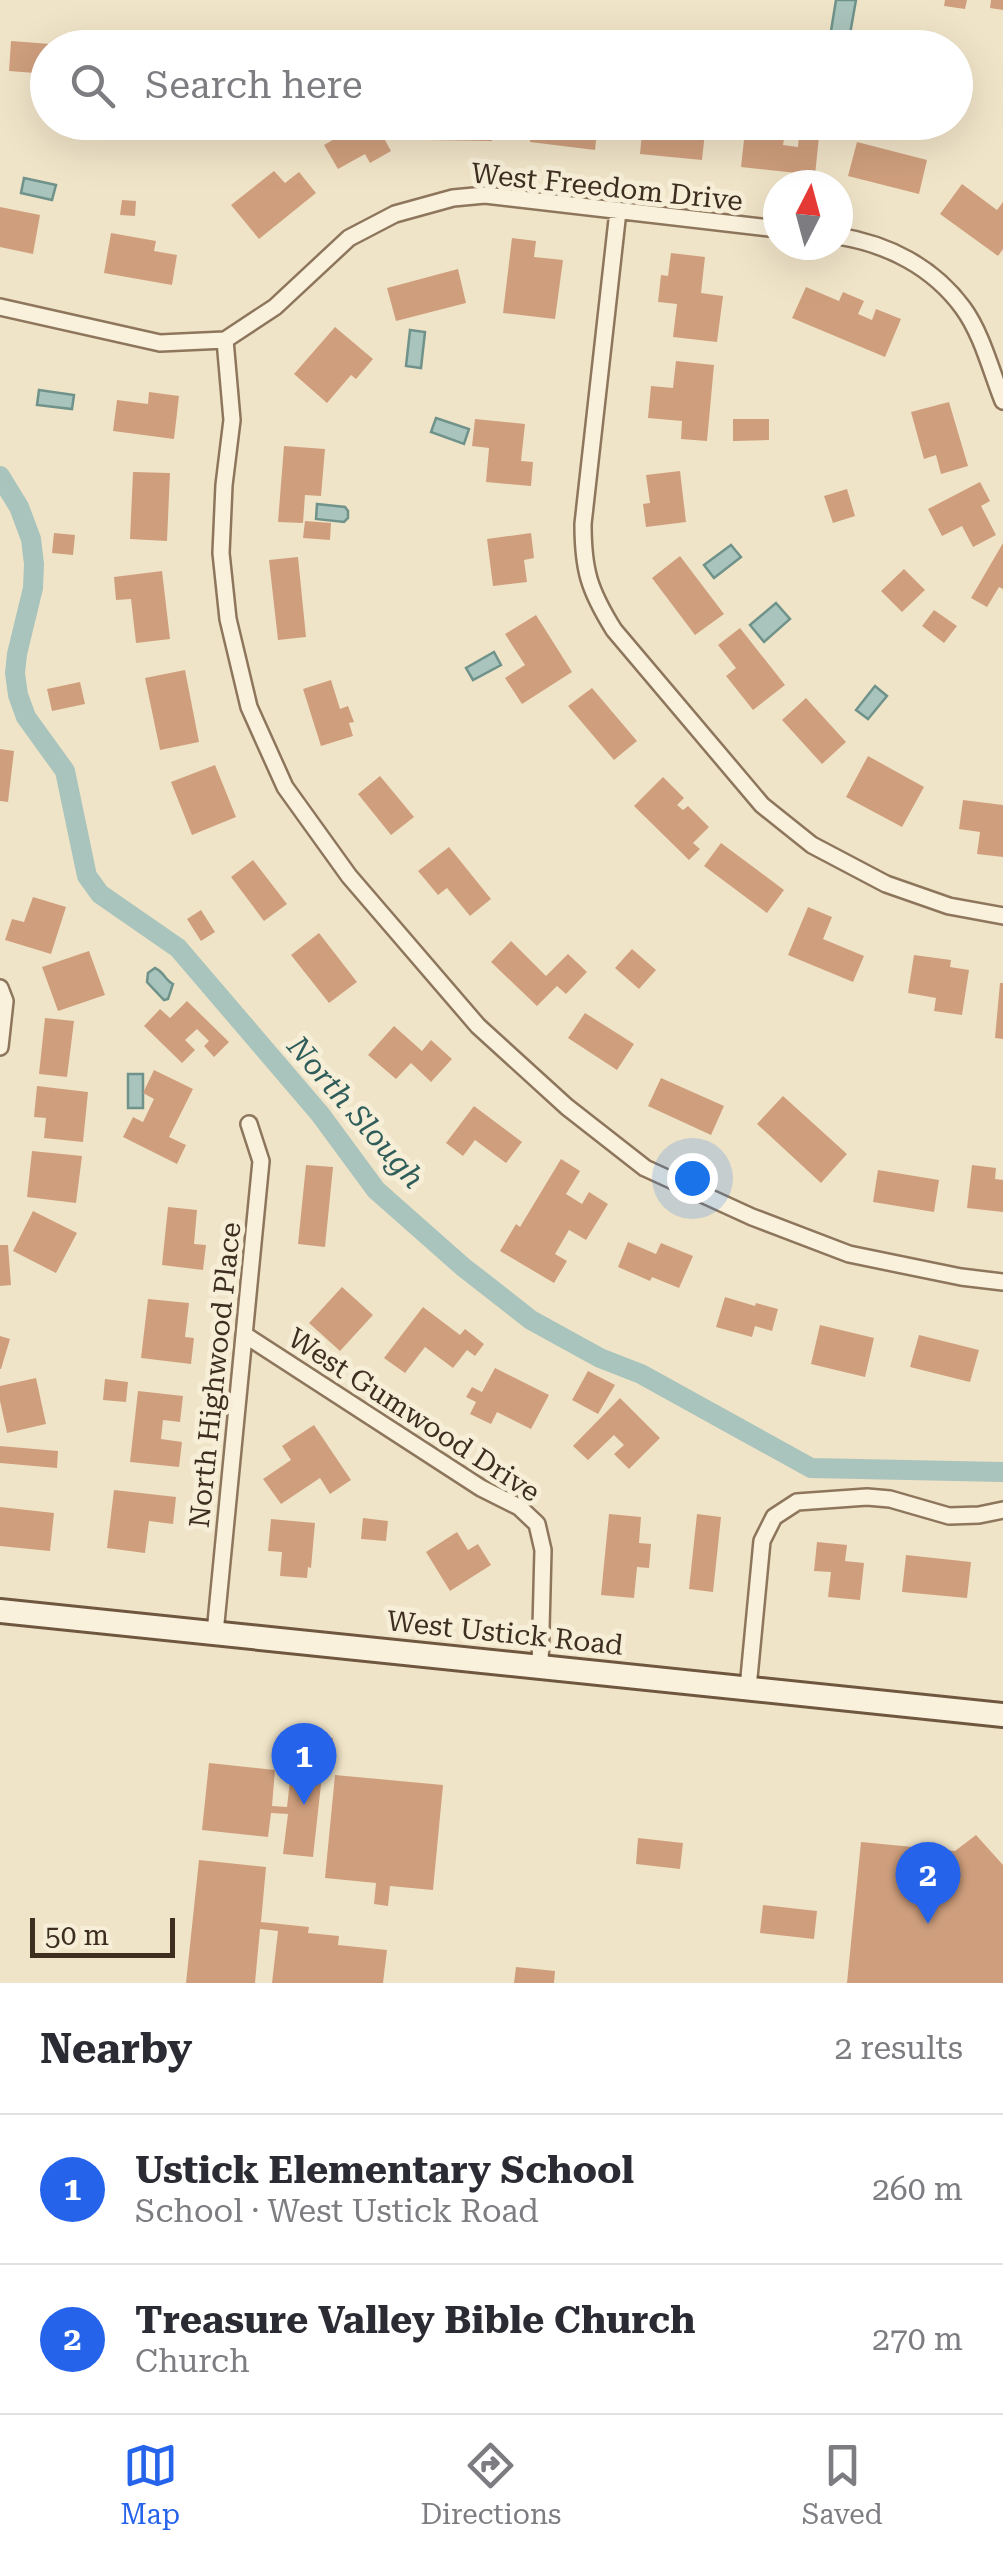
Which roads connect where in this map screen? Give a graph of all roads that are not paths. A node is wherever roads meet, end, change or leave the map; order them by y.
1 (618, 212) junction
2 (763, 227) edge
3 (853, 240) edge
4 (0, 307) edge
5 (225, 340) junction
6 (1003, 401) edge
7 (1003, 916) edge
8 (0, 988) edge
9 (0, 1047) edge
10 (249, 1124) dead end
11 (1003, 1282) edge
12 (245, 1335) junction
13 (1003, 1510) edge
14 (0, 1611) edge
15 (215, 1633) junction
16 (540, 1667) junction
17 (748, 1688) junction
18 (1003, 1714) edge

1 - 2 street, West Freedom Drive
1 - 5 street, West Freedom Drive
1 - 7 street
3 - 6 street
4 - 5 street
5 - 11 street
8 - 9 street
10 - 12 street, North Highwood Place
12 - 15 street, North Highwood Place
12 - 16 street, West Gumwood Drive
13 - 17 street
14 - 15 main road, West Ustick Road
15 - 16 main road, West Ustick Road
16 - 17 main road, West Ustick Road
17 - 18 main road, West Ustick Road

